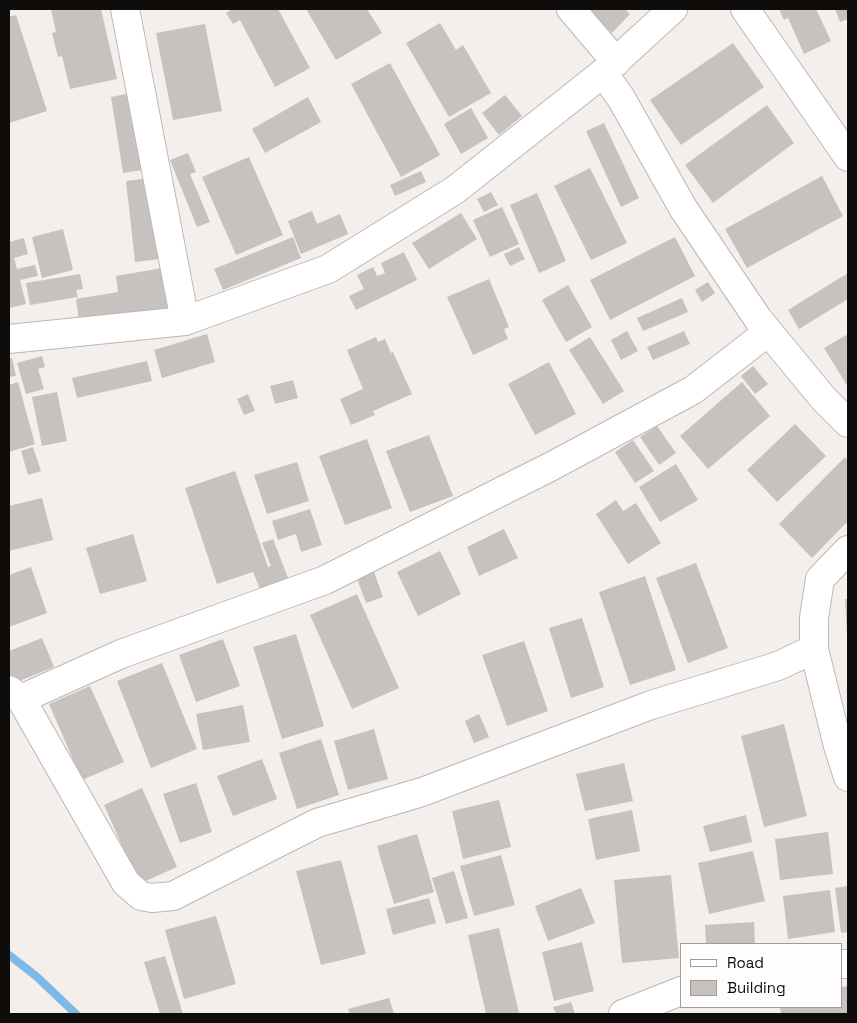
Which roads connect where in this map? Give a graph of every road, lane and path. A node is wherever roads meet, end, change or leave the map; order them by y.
1 (125, 9) edge
2 (571, 9) edge
3 (672, 9) edge
4 (745, 9) edge
5 (609, 68) junction
6 (848, 157) edge
7 (185, 321) junction
8 (768, 332) junction
9 (9, 340) edge
10 (848, 423) edge
11 (848, 550) edge
12 (814, 649) junction
13 (15, 694) edge
14 (848, 777) edge
15 (680, 992) edge
16 (623, 1014) edge

1 - 7 street
2 - 5 street
3 - 5 street
4 - 6 street
5 - 7 street
5 - 8 street
7 - 9 street
8 - 10 street
8 - 13 street
11 - 12 street
12 - 13 street
12 - 14 street
15 - 16 street

